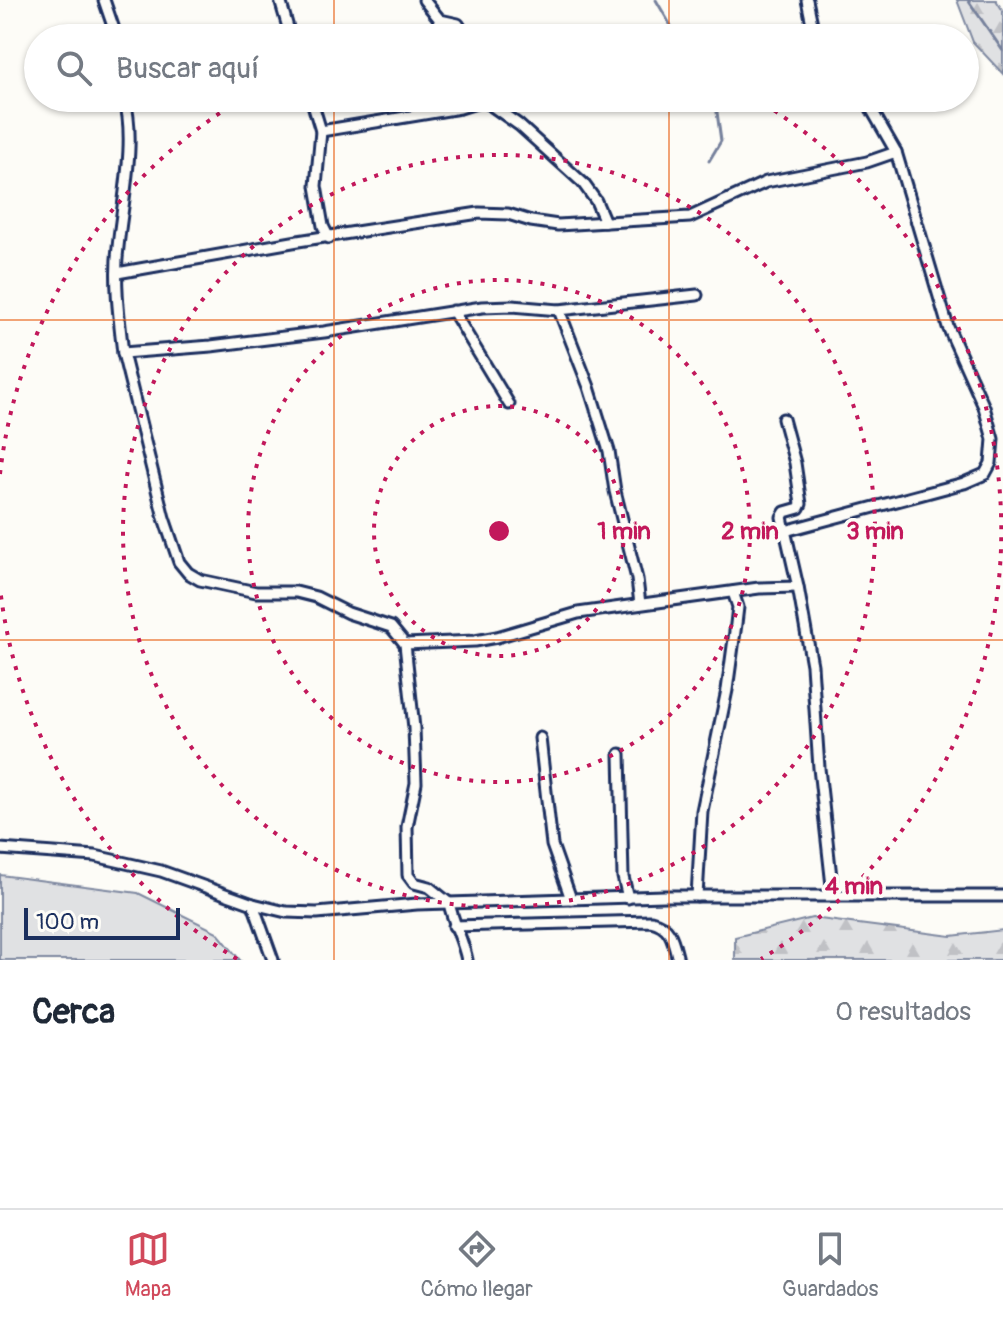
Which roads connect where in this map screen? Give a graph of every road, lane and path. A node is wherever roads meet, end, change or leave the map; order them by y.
1 (104, 0) edge
2 (280, 0) edge
3 (424, 0) edge
4 (807, 0) edge
5 (440, 20) junction
6 (112, 24) edge
7 (287, 24) edge
8 (438, 24) edge
9 (458, 24) edge
10 (812, 24) edge
11 (127, 112) edge
12 (315, 112) edge
13 (438, 112) edge
14 (503, 112) edge
15 (873, 112) edge
16 (321, 131) junction
17 (896, 152) junction
18 (605, 222) junction
19 (329, 238) junction
20 (117, 273) junction
21 (697, 295) dead end
22 (559, 310) junction
23 (453, 311) junction
24 (123, 353) junction
25 (509, 404) dead end
26 (783, 419) dead end
27 (785, 531) junction
28 (798, 587) junction
29 (733, 592) junction
30 (640, 604) junction
31 (405, 644) junction
32 (540, 738) dead end
33 (620, 754) dead end
34 (0, 849) edge
35 (833, 895) junction
36 (697, 896) junction
37 (1003, 896) edge
38 (628, 898) junction
39 (571, 899) junction
40 (449, 903) junction
41 (253, 904) junction
42 (454, 926) junction
43 (273, 960) edge
44 (467, 960) edge
45 (678, 960) edge

1 - 6 street
2 - 7 street
3 - 5 street
4 - 10 street
5 - 8 street
5 - 9 street
11 - 20 street
12 - 16 street
13 - 16 street
14 - 18 street
15 - 17 street
16 - 19 street
17 - 18 street
17 - 27 street
18 - 19 street
19 - 20 street
20 - 24 street
21 - 22 street
22 - 23 street
22 - 30 street
23 - 24 street
23 - 25 street
24 - 31 street
26 - 27 street
27 - 28 street
28 - 29 street
28 - 35 street
29 - 30 street
29 - 36 street
30 - 31 street
31 - 40 street
32 - 39 street
33 - 38 street
34 - 41 street
35 - 36 street
35 - 37 street
36 - 38 street
38 - 39 street
39 - 40 street
40 - 41 street
40 - 42 street
41 - 43 street
42 - 44 street
42 - 45 street

